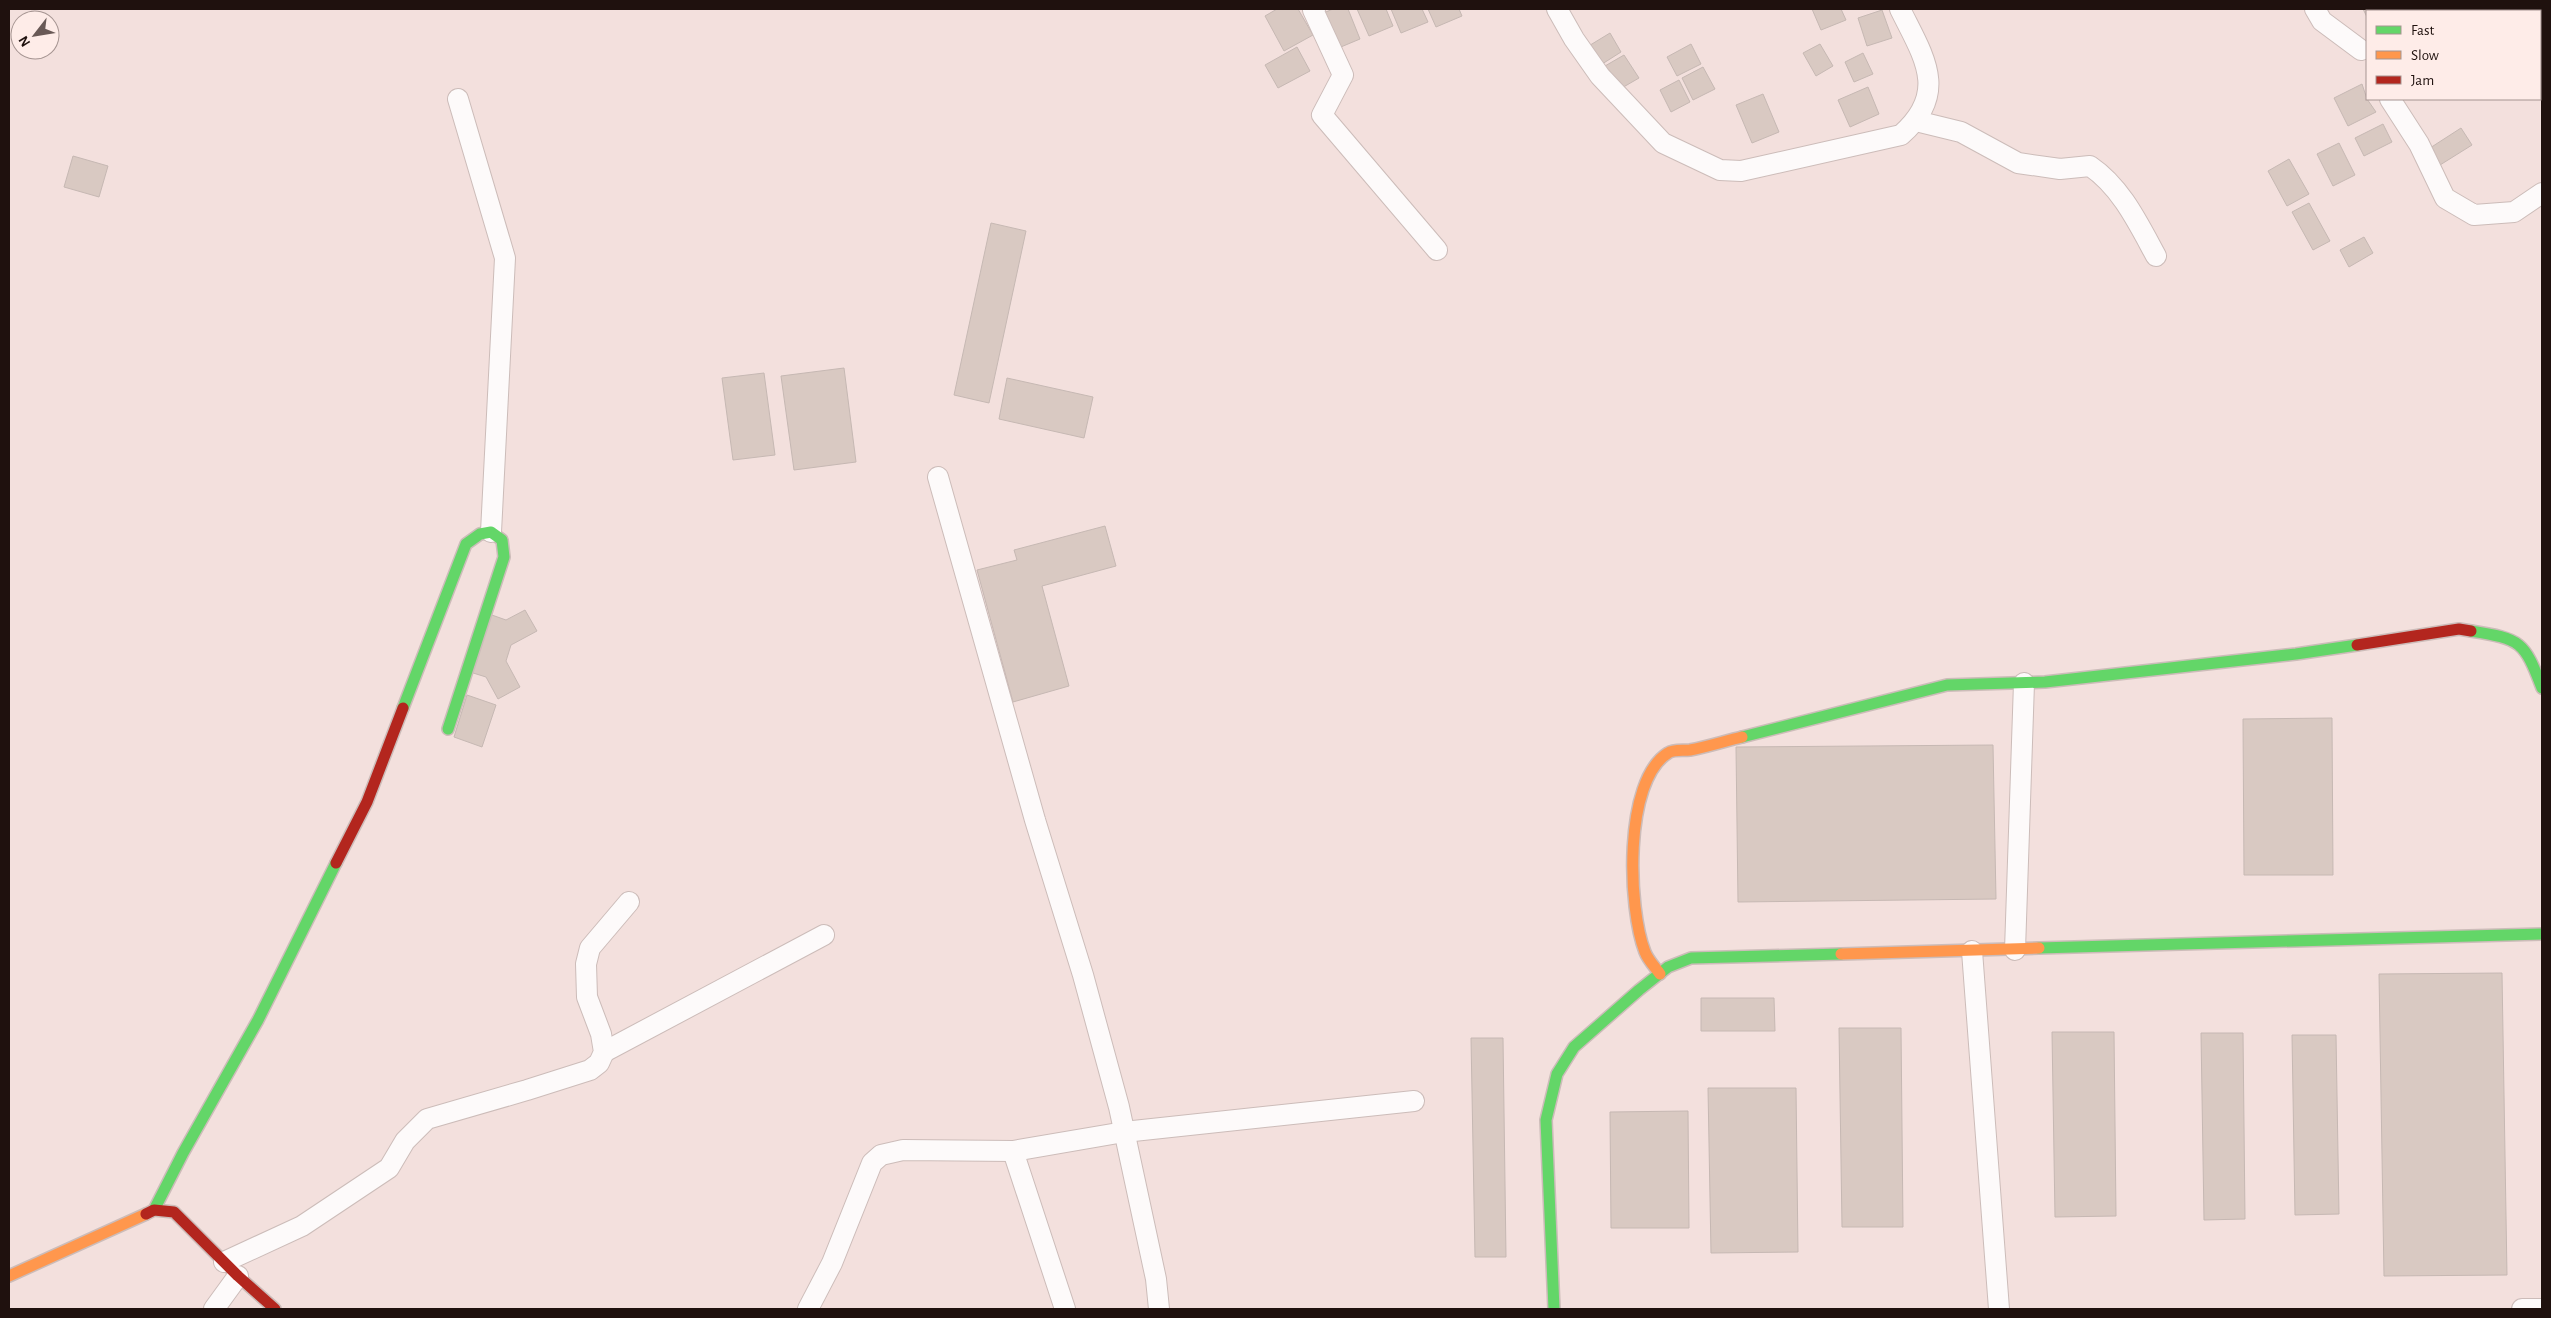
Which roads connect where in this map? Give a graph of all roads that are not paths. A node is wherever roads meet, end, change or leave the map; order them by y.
1 (1315, 9) edge
2 (1556, 9) edge
3 (1900, 9) edge
4 (2315, 9) edge
5 (2365, 49) edge
6 (458, 99) dead end
7 (2391, 100) edge
8 (1916, 121) junction
9 (2542, 193) edge
10 (1437, 250) dead end
11 (2156, 256) dead end
12 (938, 477) dead end
13 (491, 532) junction
14 (2024, 683) junction
15 (2542, 688) edge
16 (448, 729) dead end
17 (629, 902) dead end
18 (2542, 934) edge
19 (824, 935) dead end
20 (2015, 950) junction
21 (1972, 951) junction
22 (1660, 974) junction
23 (604, 1052) junction
24 (1414, 1101) dead end
25 (1124, 1132) junction
26 (1013, 1151) junction
27 (154, 1210) junction
28 (224, 1262) junction
29 (9, 1276) edge
30 (238, 1276) junction
31 (214, 1309) edge
32 (276, 1309) edge
33 (808, 1309) edge
34 (1065, 1309) edge
35 (1159, 1309) edge
36 (1554, 1309) edge
37 (1999, 1309) edge
38 (2522, 1309) edge
39 (2542, 1309) edge

1 - 10 street
2 - 8 street
3 - 8 street
4 - 5 street
6 - 13 street
7 - 9 street
8 - 11 street
12 - 25 street
13 - 16 street
13 - 27 street
14 - 15 street
14 - 20 street
14 - 22 street
17 - 23 street
18 - 20 street
19 - 23 street
20 - 21 street
21 - 22 street
21 - 37 street
22 - 36 street
23 - 28 street
24 - 25 street
25 - 26 street
25 - 35 street
26 - 33 street
26 - 34 street
27 - 28 street
27 - 29 street
28 - 30 street
30 - 31 street
30 - 32 street
38 - 39 street

